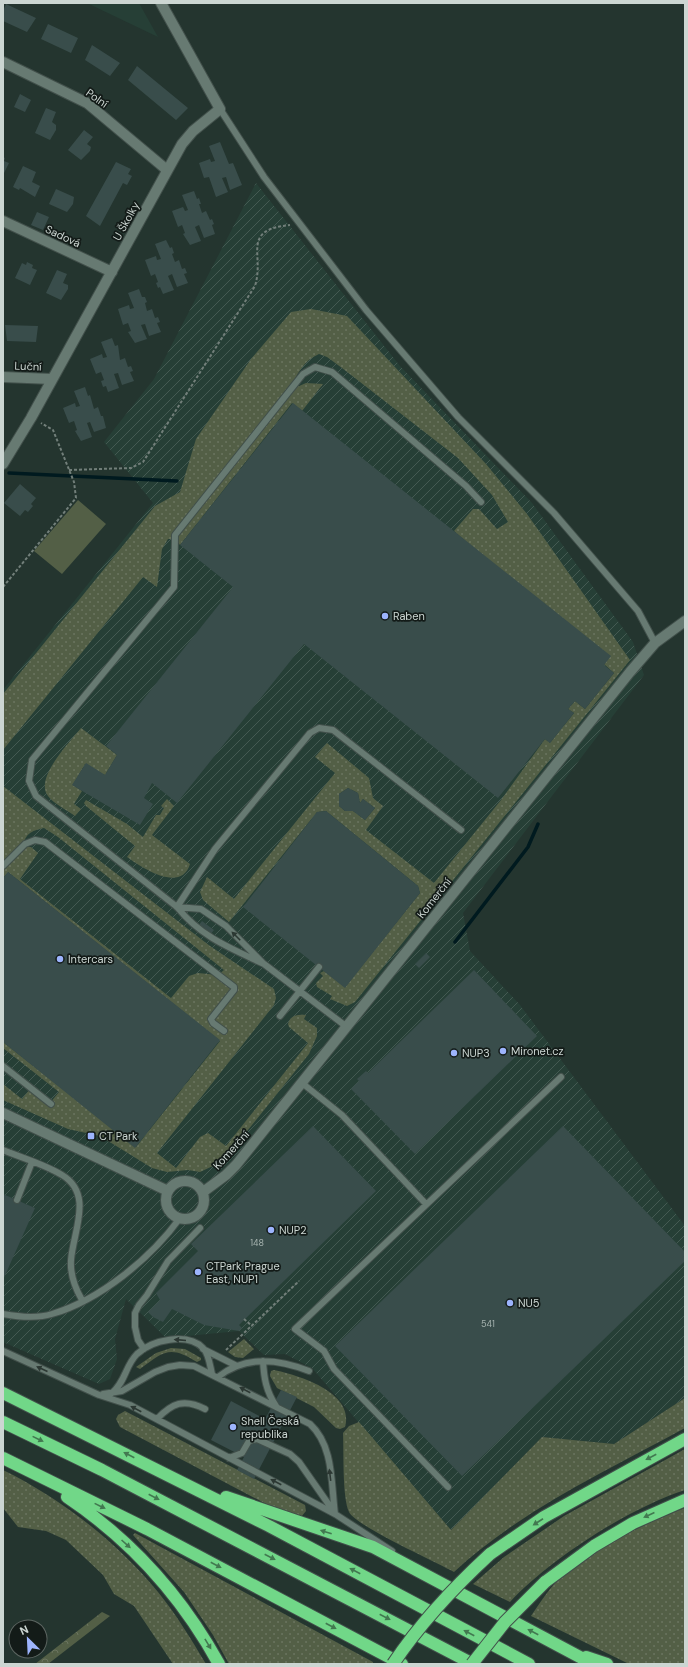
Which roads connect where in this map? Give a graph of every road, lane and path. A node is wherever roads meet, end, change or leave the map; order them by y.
1 (160, 3) edge
2 (3, 62) edge
3 (220, 109) junction
4 (167, 170) junction
5 (3, 221) edge
6 (299, 224) junction
7 (112, 272) junction
8 (3, 378) edge
9 (52, 379) junction
10 (31, 418) junction
11 (4, 462) edge
12 (69, 472) junction
13 (481, 502) dead end
14 (3, 587) edge
15 (685, 621) edge
16 (655, 643) junction
17 (461, 830) dead end
18 (3, 866) edge
19 (177, 907) junction
20 (264, 964) junction
21 (319, 967) dead end
22 (300, 992) junction
23 (280, 1016) dead end
24 (347, 1027) junction
25 (224, 1031) dead end
26 (3, 1066) edge
27 (560, 1077) dead end
28 (302, 1083) junction
29 (51, 1104) dead end
30 (3, 1113) edge
31 (3, 1150) edge
32 (32, 1162) junction
33 (168, 1191) junction
34 (203, 1192) junction
35 (17, 1200) dead end
36 (426, 1204) junction
37 (180, 1218) junction
38 (200, 1228) dead end
39 (299, 1281) dead end
40 (82, 1300) junction
41 (3, 1314) edge
42 (244, 1319) dead end
43 (252, 1326) junction
44 (144, 1349) junction
45 (203, 1349) junction
46 (3, 1351) edge
47 (220, 1357) junction
48 (263, 1361) junction
49 (237, 1366) junction
50 (309, 1370) dead end
51 (215, 1375) junction
52 (3, 1393) edge
53 (112, 1394) junction
54 (99, 1395) junction
55 (277, 1407) junction
56 (206, 1409) dead end
57 (157, 1419) junction
58 (3, 1422) edge
59 (685, 1439) edge
60 (3, 1458) edge
61 (229, 1458) junction
62 (27, 1471) junction
63 (188, 1485) junction
64 (448, 1487) dead end
65 (685, 1500) edge
66 (335, 1514) junction
67 (426, 1575) junction
68 (567, 1651) junction
69 (220, 1664) edge
70 (393, 1664) edge
71 (402, 1664) edge
72 (472, 1664) edge
73 (528, 1664) edge
74 (593, 1664) edge
75 (607, 1664) edge

1 - 3 street
2 - 4 street, Polní
3 - 4 street, U Školky
3 - 6 lane
4 - 7 street, U Školky
5 - 7 street, Sadová
6 - 12 path
6 - 16 lane
7 - 9 street, U Školky
8 - 9 street, Luční
9 - 10 street, U Školky
10 - 11 street, U Školky
10 - 12 path
12 - 14 path
13 - 19 lane
15 - 16 street, Komerční
16 - 24 street, Komerční
17 - 19 lane
18 - 25 lane
19 - 20 lane
20 -> 19 lane
20 - 22 lane
21 - 22 lane
22 - 23 lane
22 - 24 lane
24 - 28 street, Komerční
26 - 29 lane
27 - 36 lane
28 - 34 street, Komerční
28 - 36 lane
30 - 33 street
31 - 32 lane
32 - 35 lane
32 - 40 lane
33 - 34 street
33 - 37 street
34 - 37 street
36 - 64 lane
37 - 40 lane
38 - 44 lane
39 - 43 path
40 - 41 lane
42 - 43 path
43 - 47 path
45 -> 44 lane
44 - 53 lane
45 - 47 lane
45 - 51 lane
54 -> 46 lane
47 - 49 lane
48 - 49 lane
48 - 50 lane
48 - 55 lane
49 - 51 lane
51 - 53 lane
55 -> 51 lane
63 -> 52 highway
53 - 54 lane
57 -> 54 lane
66 -> 55 lane
56 - 57 lane
57 - 61 lane
58 -> 72 highway
59 -> 70 highway, bridge
60 - 62 highway
66 -> 61 lane
61 - 66 lane
62 -> 69 highway
62 -> 71 highway
67 -> 63 highway
73 -> 63 highway
65 -> 72 highway, bridge
66 - 67 lane
68 -> 67 highway
68 - 74 highway
68 - 75 highway

